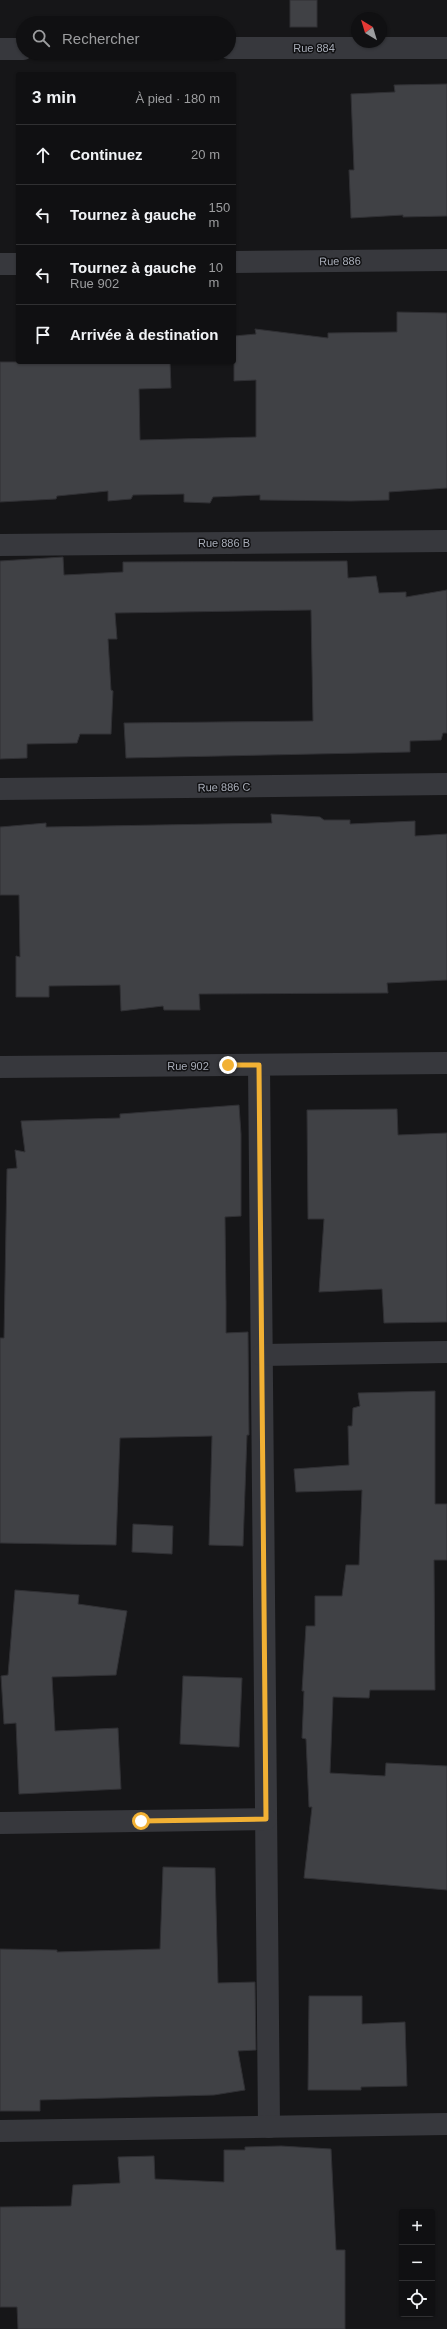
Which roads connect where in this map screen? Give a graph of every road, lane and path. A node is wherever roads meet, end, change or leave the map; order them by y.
1 (236, 48) edge
2 (447, 48) edge
3 (0, 49) edge
4 (16, 49) edge
5 (447, 260) edge
6 (236, 262) edge
7 (0, 264) edge
8 (16, 264) edge
9 (447, 541) edge
10 (0, 545) edge
11 (447, 784) edge
12 (0, 789) edge
13 (447, 1063) edge
14 (259, 1065) junction
15 (0, 1067) edge
16 (447, 1352) edge
17 (262, 1355) junction
18 (266, 1819) junction
19 (0, 1823) edge
20 (447, 2124) edge
21 (269, 2127) junction
22 (0, 2131) edge

1 - 2 street, Rue 884
3 - 4 street
5 - 6 street, Rue 886
7 - 8 street
9 - 10 street, Rue 886 B
11 - 12 street, Rue 886 C
13 - 14 street, Rue 902
14 - 15 street, Rue 902
14 - 17 street
16 - 17 street
17 - 18 street
18 - 19 street
18 - 21 street
20 - 21 street
21 - 22 street

